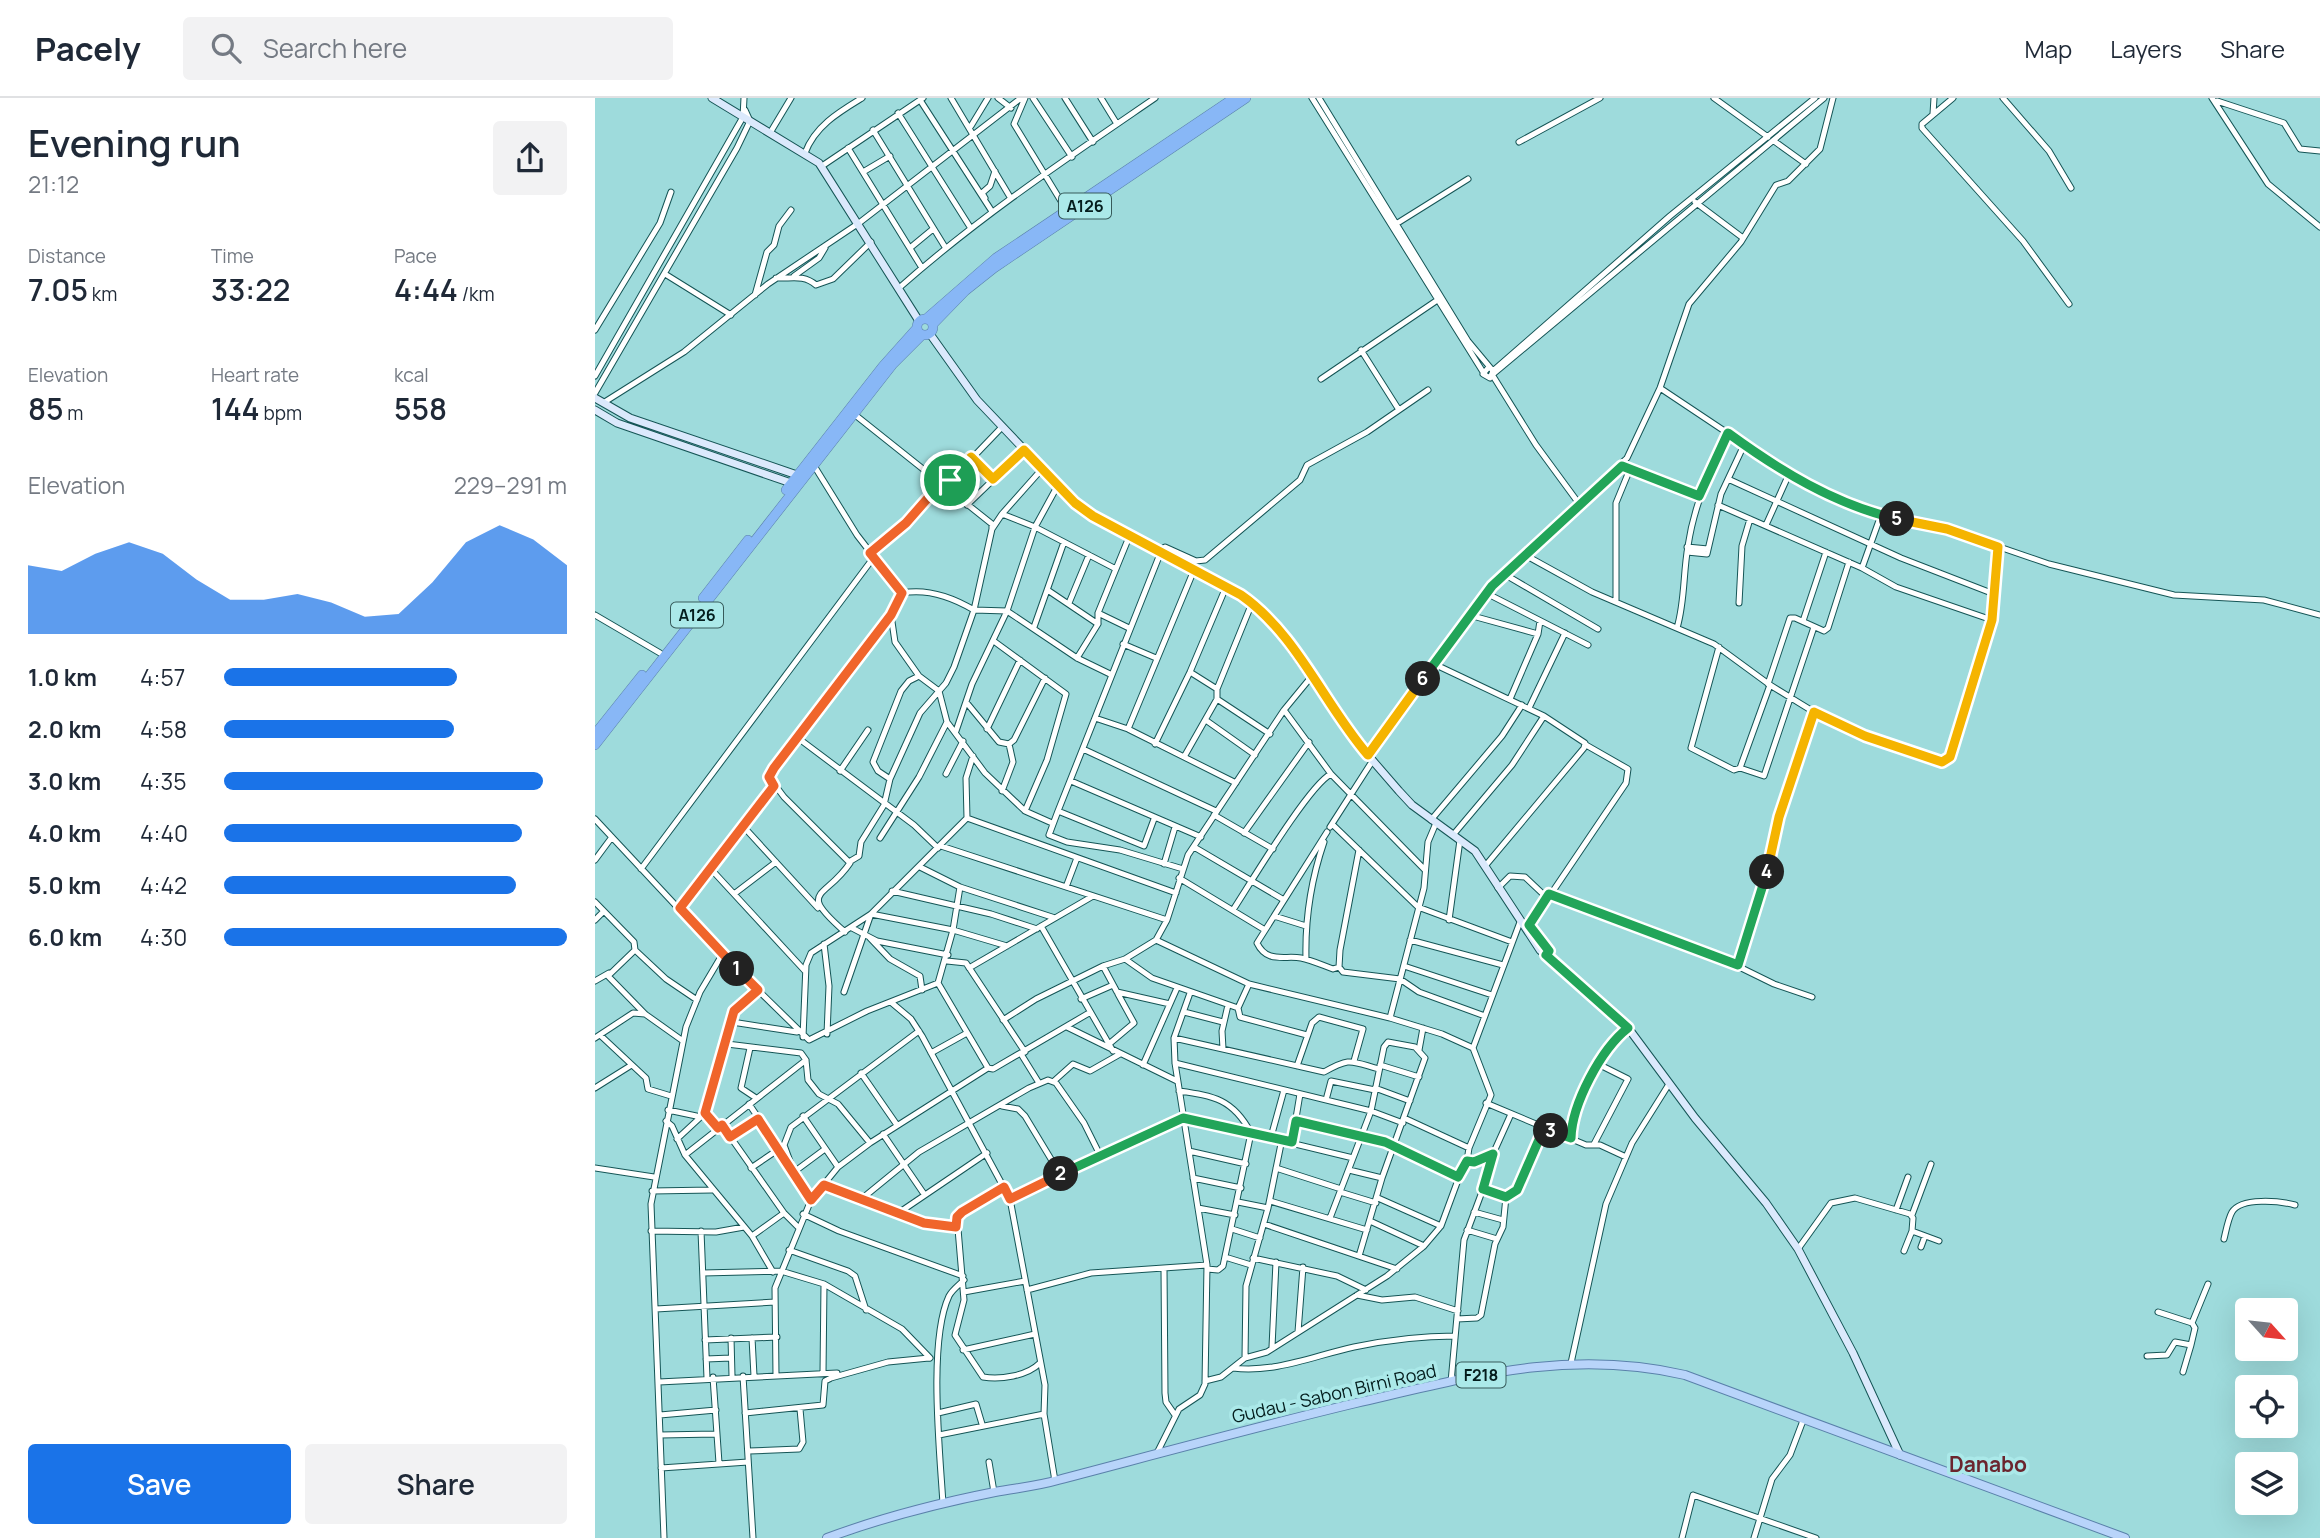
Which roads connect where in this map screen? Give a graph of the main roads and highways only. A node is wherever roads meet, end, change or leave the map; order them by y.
1 (1234, 98) edge
2 (1246, 98) edge
3 (925, 327) junction
4 (797, 481) junction
5 (595, 734) edge
6 (595, 744) edge
7 (2103, 1534) edge
8 (827, 1538) edge
9 (2125, 1538) edge

1 - 3 highway, A126
2 - 3 highway, A126
3 - 4 highway, A126
3 - 4 highway, A126
4 - 5 highway, A126
4 - 6 highway, A126
7 - 8 main road, Gudau - Sabon Birni Road / F218
7 - 9 main road, Gudau - Sabon Birni Road / F218

